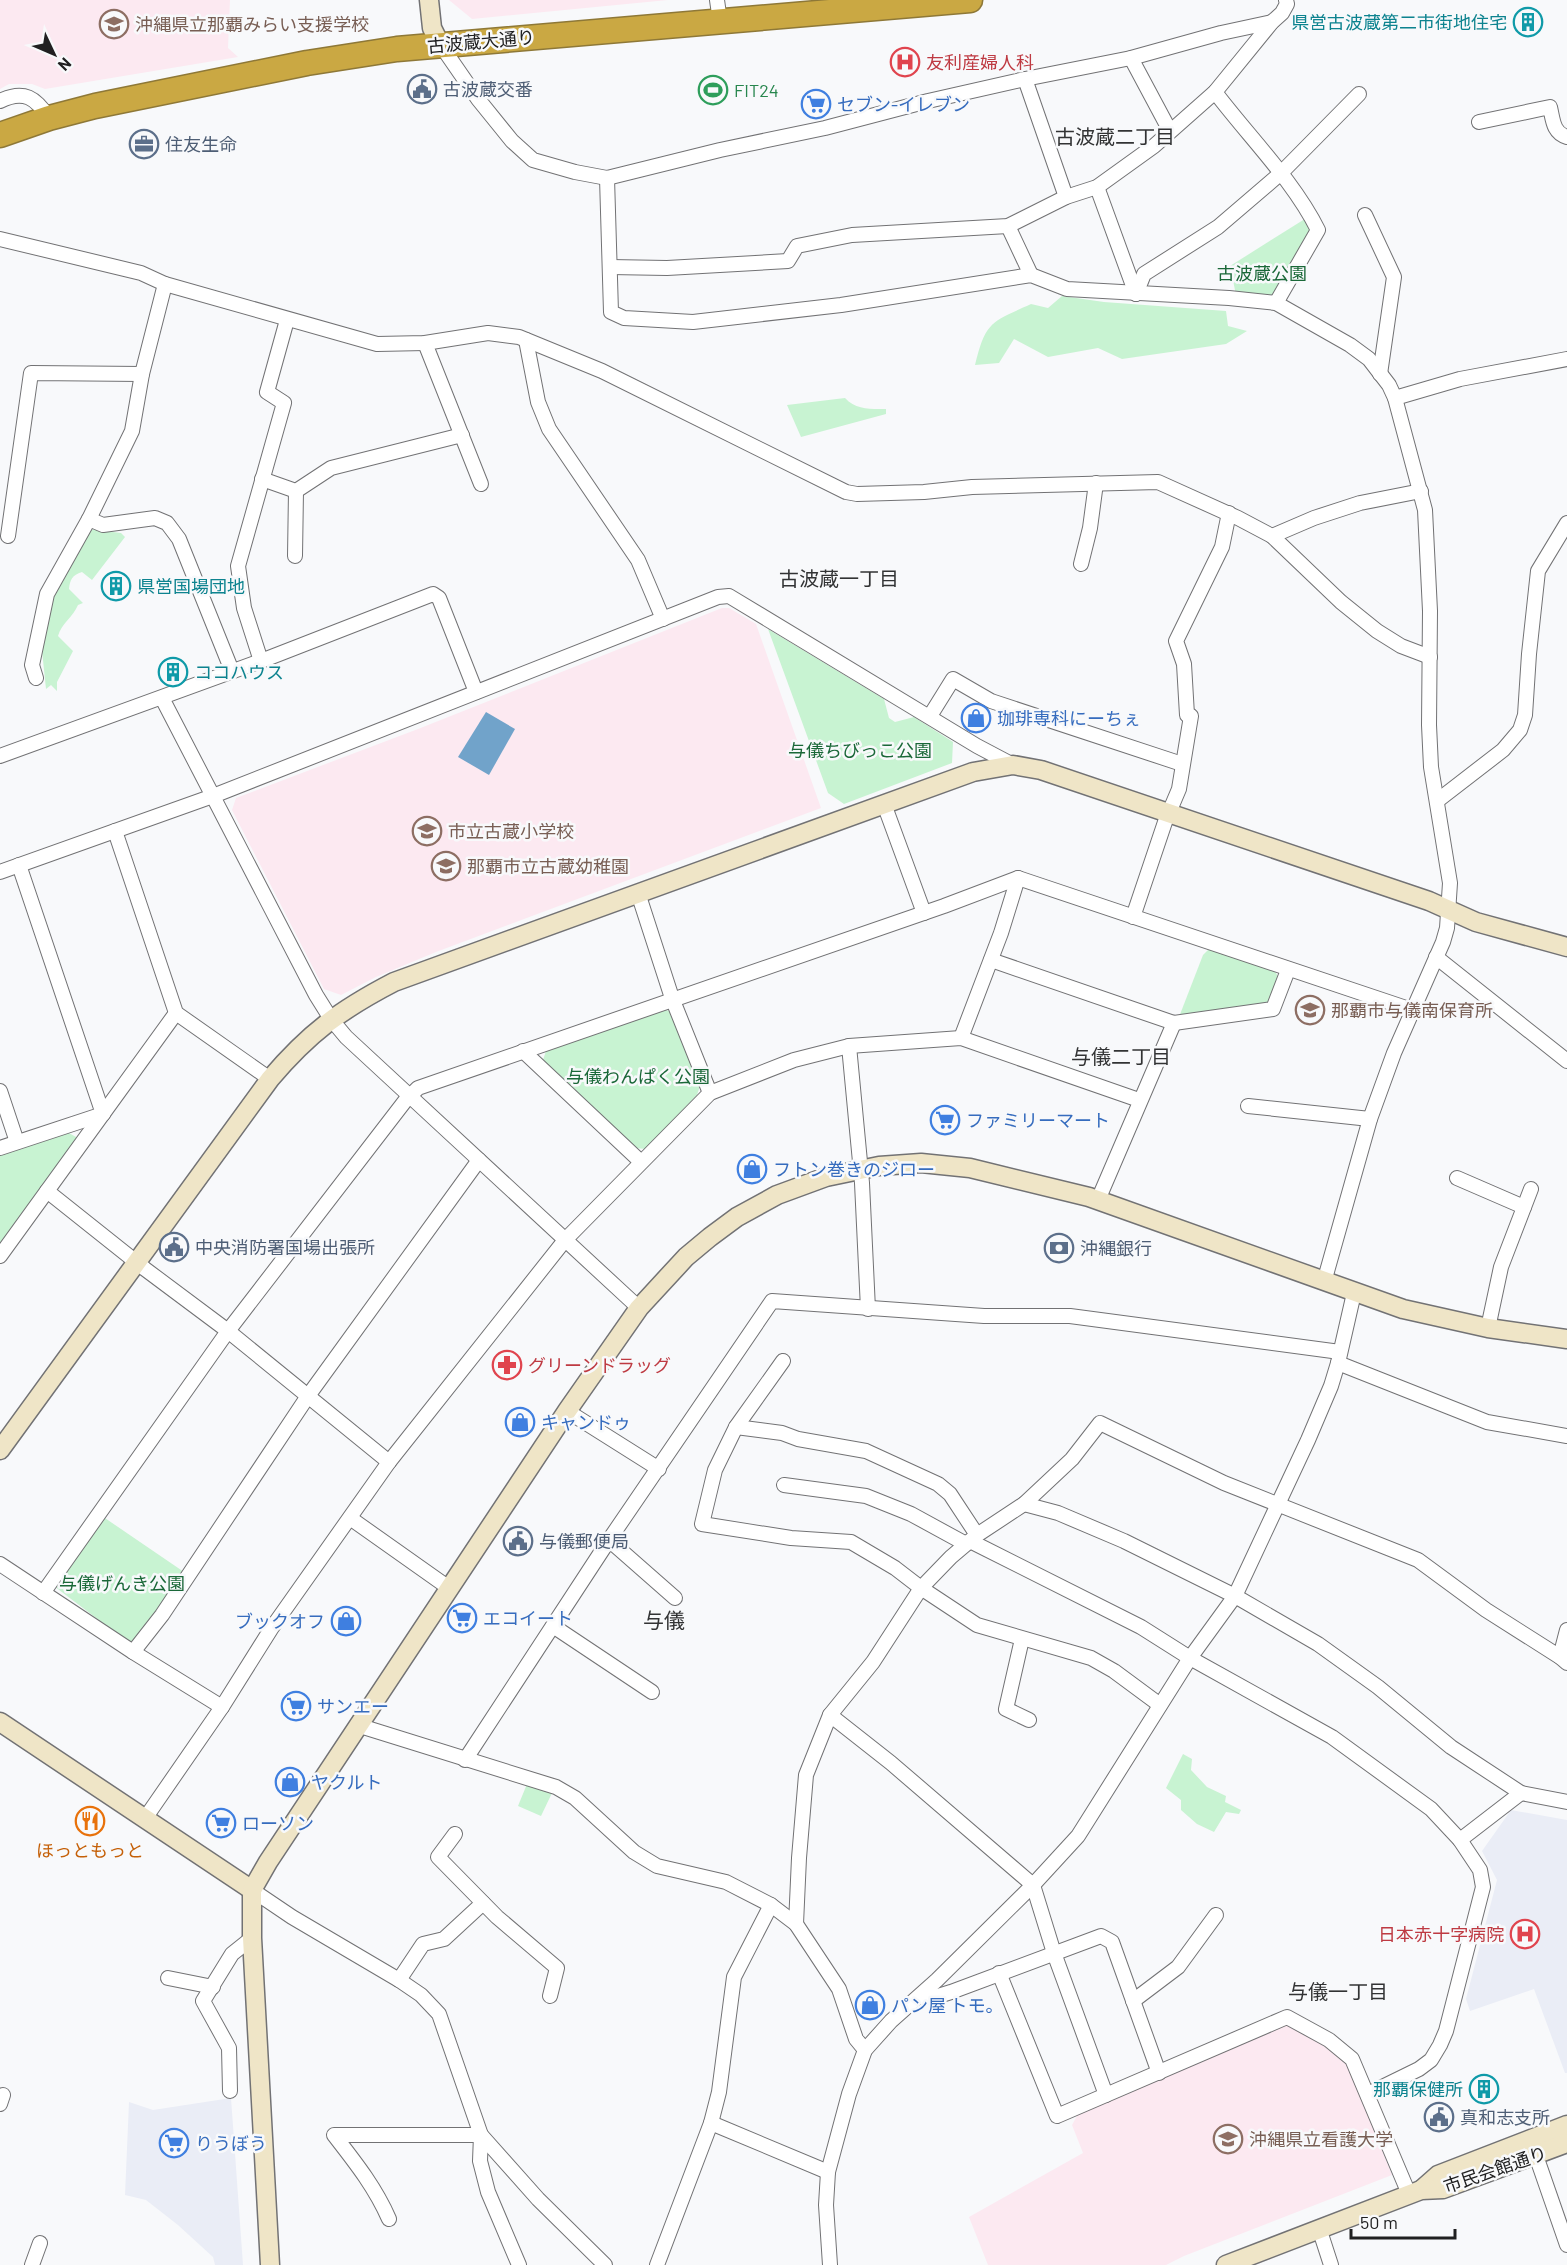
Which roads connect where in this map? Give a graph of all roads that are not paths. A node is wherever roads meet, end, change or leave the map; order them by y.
1 (429, 0) edge
2 (970, 0) edge
3 (1286, 0) edge
4 (914, 2) edge
5 (718, 10) edge
6 (1272, 22) junction
7 (440, 44) junction
8 (1131, 58) junction
9 (1025, 79) junction
10 (1215, 92) junction
11 (1359, 94) dead end
12 (0, 101) edge
13 (49, 118) junction
14 (1479, 122) dead end
15 (1170, 131) junction
16 (0, 135) edge
17 (1567, 137) edge
18 (1281, 173) junction
19 (607, 178) junction
20 (1097, 187) junction
21 (1066, 197) junction
22 (1365, 215) dead end
23 (1008, 226) junction
24 (0, 239) edge
25 (610, 267) junction
26 (1031, 275) junction
27 (165, 284) junction
28 (1136, 294) junction
29 (1276, 303) junction
30 (287, 320) junction
31 (526, 340) junction
32 (425, 343) junction
33 (1567, 359) edge
34 (142, 374) junction
35 (1380, 374) junction
36 (1395, 398) junction
37 (462, 435) junction
38 (262, 479) junction
39 (1096, 483) junction
40 (482, 484) dead end
41 (1421, 490) junction
42 (296, 491) junction
43 (1229, 513) junction
44 (89, 519) junction
45 (1567, 523) edge
46 (8, 536) dead end
47 (1272, 536) junction
48 (295, 556) dead end
49 (1081, 564) dead end
50 (663, 619) junction
51 (1430, 657) junction
52 (261, 661) junction
53 (232, 671) junction
54 (36, 678) dead end
55 (476, 692) junction
56 (162, 698) junction
57 (930, 716) junction
58 (977, 746) junction
59 (0, 756) edge
60 (1182, 764) junction
61 (1013, 765) junction
62 (972, 772) junction
63 (213, 796) junction
64 (1437, 801) junction
65 (884, 804) junction
66 (1169, 813) junction
67 (115, 831) junction
68 (19, 865) junction
69 (0, 872) edge
70 (1018, 879) junction
71 (638, 893) junction
72 (1449, 909) junction
73 (924, 913) junction
74 (1133, 917) junction
75 (1567, 947) edge
76 (1436, 957) junction
77 (991, 960) junction
78 (1288, 970) junction
79 (672, 998) junction
80 (1412, 1010) junction
81 (176, 1013) junction
82 (331, 1019) junction
83 (1174, 1023) junction
84 (961, 1038) junction
85 (849, 1046) junction
86 (523, 1051) junction
87 (1567, 1061) edge
88 (270, 1079) junction
89 (0, 1091) edge
90 (710, 1093) junction
91 (409, 1096) junction
92 (1139, 1100) junction
93 (1248, 1106) dead end
94 (103, 1114) junction
95 (1370, 1119) junction
96 (17, 1142) junction
97 (0, 1148) edge
98 (478, 1160) junction
99 (640, 1162) junction
100 (860, 1169) junction
101 (1457, 1179) dead end
102 (1531, 1189) dead end
103 (47, 1191) junction
104 (1098, 1200) junction
105 (1524, 1207) junction
106 (565, 1240) junction
107 (0, 1256) edge
108 (136, 1262) junction
109 (1324, 1282) junction
110 (1354, 1293) junction
111 (639, 1308) junction
112 (868, 1309) junction
113 (1488, 1328) junction
114 (228, 1331) junction
115 (1567, 1339) edge
116 (1339, 1358) junction
117 (783, 1360) dead end
118 (308, 1396) junction
119 (567, 1411) junction
120 (736, 1427) junction
121 (1567, 1436) edge
122 (0, 1450) edge
123 (389, 1462) junction
124 (659, 1468) junction
125 (784, 1485) dead end
126 (1024, 1504) junction
127 (1277, 1506) junction
128 (350, 1518) junction
129 (609, 1540) junction
130 (971, 1540) junction
131 (0, 1563) edge
132 (450, 1588) junction
133 (921, 1588) junction
134 (44, 1593) junction
135 (1235, 1596) junction
136 (675, 1598) dead end
137 (553, 1626) junction
138 (1567, 1630) edge
139 (1022, 1639) junction
140 (133, 1652) junction
141 (1190, 1658) junction
142 (1564, 1660) edge
143 (652, 1692) dead end
144 (1160, 1706) junction
145 (222, 1707) junction
146 (830, 1715) junction
147 (1029, 1720) dead end
148 (1, 1724) edge
149 (357, 1725) junction
150 (465, 1760) junction
151 (1521, 1793) junction
152 (1567, 1802) edge
153 (146, 1817) junction
154 (455, 1834) dead end
155 (1460, 1840) junction
156 (1033, 1885) junction
157 (252, 1890) junction
158 (483, 1903) junction
159 (771, 1905) junction
160 (1216, 1915) dead end
161 (796, 1924) junction
162 (252, 1938) junction
163 (1054, 1953) junction
164 (999, 1973) junction
165 (168, 1977) dead end
166 (399, 1980) junction
167 (213, 1986) junction
168 (550, 1996) dead end
169 (919, 1997) junction
170 (1133, 2001) junction
171 (865, 2050) junction
172 (1159, 2073) junction
173 (230, 2091) dead end
174 (1368, 2094) junction
175 (1106, 2095) junction
176 (711, 2123) junction
177 (1567, 2126) edge
178 (481, 2135) junction
179 (1567, 2144) edge
180 (1533, 2147) junction
181 (828, 2172) junction
182 (1415, 2192) junction
183 (389, 2218) dead end
184 (1319, 2228) junction
185 (40, 2242) dead end
186 (1567, 2246) edge
187 (32, 2265) edge
188 (270, 2265) edge
189 (519, 2265) edge
190 (605, 2265) edge
191 (657, 2265) edge
192 (830, 2265) edge
193 (1226, 2265) edge
194 (1331, 2265) edge

1 - 7 street
2 - 4 highway, 古波蔵大通り
3 - 6 street
4 - 5 highway, 古波蔵大通り
5 - 7 highway, 古波蔵大通り
6 - 8 street
6 - 10 street
7 - 13 highway, 古波蔵大通り
7 - 19 street
8 - 9 street
8 - 15 street
9 - 19 street
9 - 21 street
10 - 15 street
10 - 18 street
11 - 18 street
12 - 13 street
13 - 16 highway, 古波蔵大通り
14 - 17 street
15 - 20 street
18 - 28 street
18 - 29 street
19 - 25 street
20 - 21 street
20 - 28 street
21 - 23 street
22 - 35 street
23 - 25 street
23 - 26 street
24 - 27 street
25 - 26 street
26 - 28 street
27 - 30 street
27 - 34 street
28 - 29 street
29 - 35 street
30 - 32 street
30 - 38 street
31 - 32 street
31 - 39 street
31 - 50 street
32 - 37 street
33 - 36 street
34 - 44 street
34 - 46 street
35 - 36 street
36 - 41 street
37 - 40 street
37 - 42 street
38 - 42 street
38 - 52 street
39 - 43 street
39 - 49 street
41 - 47 street
41 - 51 street
42 - 48 street
43 - 47 street
43 - 60 street
44 - 53 street
44 - 54 street
45 - 64 street
47 - 51 street
50 - 55 street
50 - 57 street
51 - 64 street
52 - 53 street
52 - 55 street
53 - 56 street
55 - 63 street
56 - 59 street
56 - 63 street
57 - 58 street
57 - 60 street
58 - 61 street
58 - 62 street
60 - 66 street
61 - 62 street
61 - 66 street
62 - 65 street
63 - 67 street
63 - 82 street
64 - 72 street
65 - 71 street
65 - 73 street
66 - 72 street
66 - 74 street
67 - 68 street
67 - 81 street
68 - 69 street
68 - 94 street
70 - 73 street
70 - 74 street
70 - 77 street
71 - 79 street
71 - 82 street
72 - 75 street
72 - 76 street
73 - 79 street
74 - 78 street
76 - 80 street
76 - 87 street
77 - 83 street
77 - 84 street
78 - 80 street
78 - 83 street
79 - 86 street
79 - 90 street
80 - 95 street
81 - 88 street
81 - 94 street
82 - 88 street
82 - 91 street
83 - 92 street
84 - 85 street
84 - 92 street
85 - 90 street
85 - 100 street
86 - 91 street
86 - 99 street
88 - 108 street
89 - 96 street
90 - 99 street
91 - 98 street
91 - 114 street
92 - 104 street
93 - 95 street
94 - 96 street
94 - 103 street
95 - 109 street
96 - 97 street
98 - 106 street
98 - 118 street
99 - 106 street
100 - 104 street
100 - 111 street
100 - 112 street
101 - 105 street
102 - 105 street
103 - 107 street
103 - 108 street
104 - 109 street
105 - 113 street
106 - 111 street
106 - 123 street
108 - 114 street
108 - 122 street
109 - 110 street
110 - 113 street
110 - 116 street
111 - 119 street
112 - 116 street
112 - 124 street
113 - 115 street
114 - 118 street
114 - 134 street
116 - 121 street
116 - 127 street
117 - 120 street
118 - 123 street
118 - 140 street
119 - 124 street
119 - 132 street
120 - 130 street
120 - 133 street
123 - 128 street
124 - 129 street
125 - 130 street
126 - 127 street
126 - 130 street
126 - 135 street
127 - 135 street
127 - 142 street
128 - 132 street
128 - 145 street
129 - 136 street
129 - 137 street
130 - 133 street
130 - 141 street
131 - 134 street
132 - 149 street
133 - 139 street
133 - 146 street
134 - 140 street
135 - 141 street
135 - 151 street
137 - 143 street
137 - 150 street
138 - 142 street
139 - 144 street
139 - 147 street
140 - 145 street
141 - 144 street
141 - 155 street
144 - 156 street
145 - 153 street
146 - 156 street
146 - 161 street
148 - 153 street
149 - 150 street
149 - 157 street
150 - 159 street
151 - 152 street
151 - 155 street
153 - 157 street
154 - 158 street
155 - 174 street
156 - 163 street
156 - 169 street
157 - 162 street
157 - 166 street
158 - 166 street
158 - 168 street
159 - 161 street
159 - 176 street
160 - 170 street
161 - 171 street
162 - 167 street
162 - 188 street
163 - 164 street
163 - 170 street
163 - 175 street
164 - 169 street
164 - 175 street
165 - 167 street
166 - 178 street
167 - 173 street
169 - 171 street
170 - 172 street
171 - 181 street
172 - 174 street
172 - 175 street
174 - 182 street
176 - 181 street
176 - 191 street
177 - 180 street, 市民会館通り
178 - 183 street
178 - 189 street
178 - 190 street
179 - 180 street, 市民会館通り
180 - 182 street, 市民会館通り
180 - 186 street
181 - 192 street
182 - 184 street, 市民会館通り
184 - 193 street, 市民会館通り
184 - 194 street
185 - 187 street

